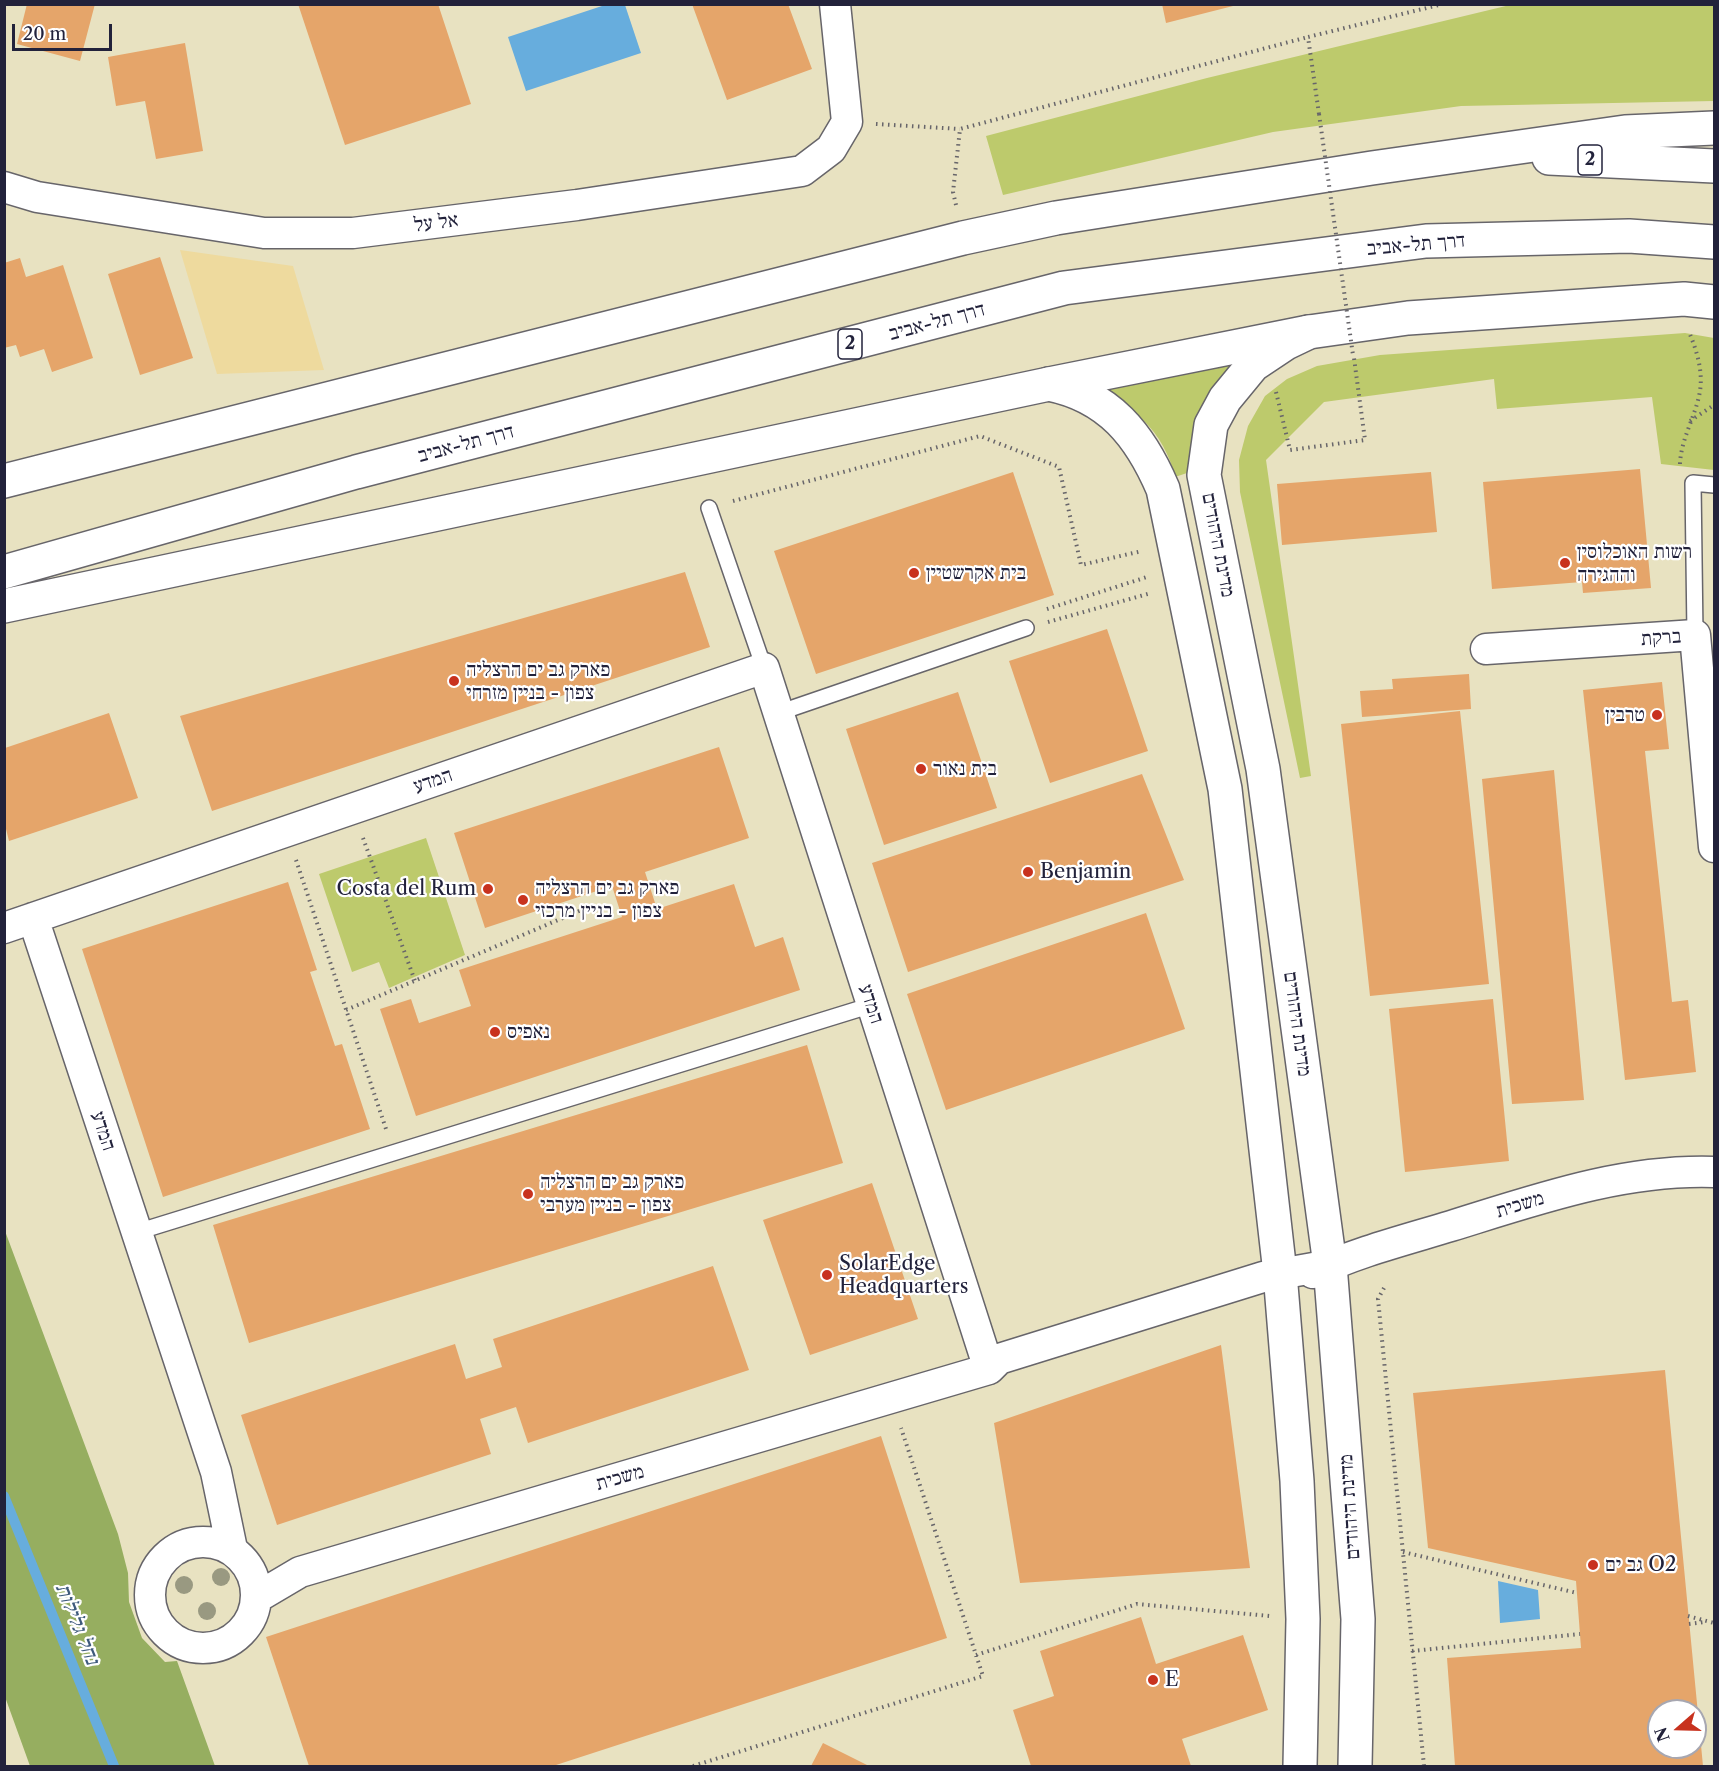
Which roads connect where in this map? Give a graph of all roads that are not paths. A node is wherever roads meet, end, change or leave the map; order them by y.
1 (835, 4) edge
2 (1714, 128) edge
3 (1465, 155) junction
4 (1714, 166) edge
5 (4, 187) edge
6 (1714, 242) edge
7 (1714, 302) edge
8 (1309, 332) junction
9 (1049, 384) junction
10 (4, 482) edge
11 (1714, 485) edge
12 (709, 508) road end
13 (4, 572) edge
14 (4, 606) edge
15 (1026, 628) road end
16 (1695, 635) junction
17 (1486, 649) dead end
18 (764, 668) junction
19 (778, 713) junction
20 (1714, 848) edge
21 (33, 918) junction
22 (4, 928) edge
23 (872, 1005) junction
24 (1714, 1172) edge
25 (136, 1232) junction
26 (1330, 1265) junction
27 (1280, 1281) junction
28 (989, 1370) junction
29 (232, 1550) junction
30 (256, 1598) junction
31 (1300, 1767) edge
32 (1354, 1767) edge

1 - 5 street, אל על
2 - 3 main road
3 - 4 main road, 2
3 - 10 main road, 2
6 - 13 main road, דרך תל-אביב / 2
7 - 8 main road
8 - 9 main road
8 - 26 main road, מדינת היהודים
9 - 14 main road
9 - 27 main road
11 - 16 lane
12 - 18 lane
15 - 19 lane
16 - 17 street, ברקת
16 - 20 street, ברקת
18 - 19 street, המדע
18 - 21 street, המדע
19 - 23 street, המדע
21 - 22 street
21 - 25 street, המדע
23 - 25 lane
23 - 28 street, המדע
24 - 26 street, משכית
25 - 29 street, המדע
26 - 27 street, משכית
26 - 32 main road, מדינת היהודים
27 - 28 street, משכית
27 - 31 main road
28 - 30 street, משכית
29 - 30 street
29 - 30 street

